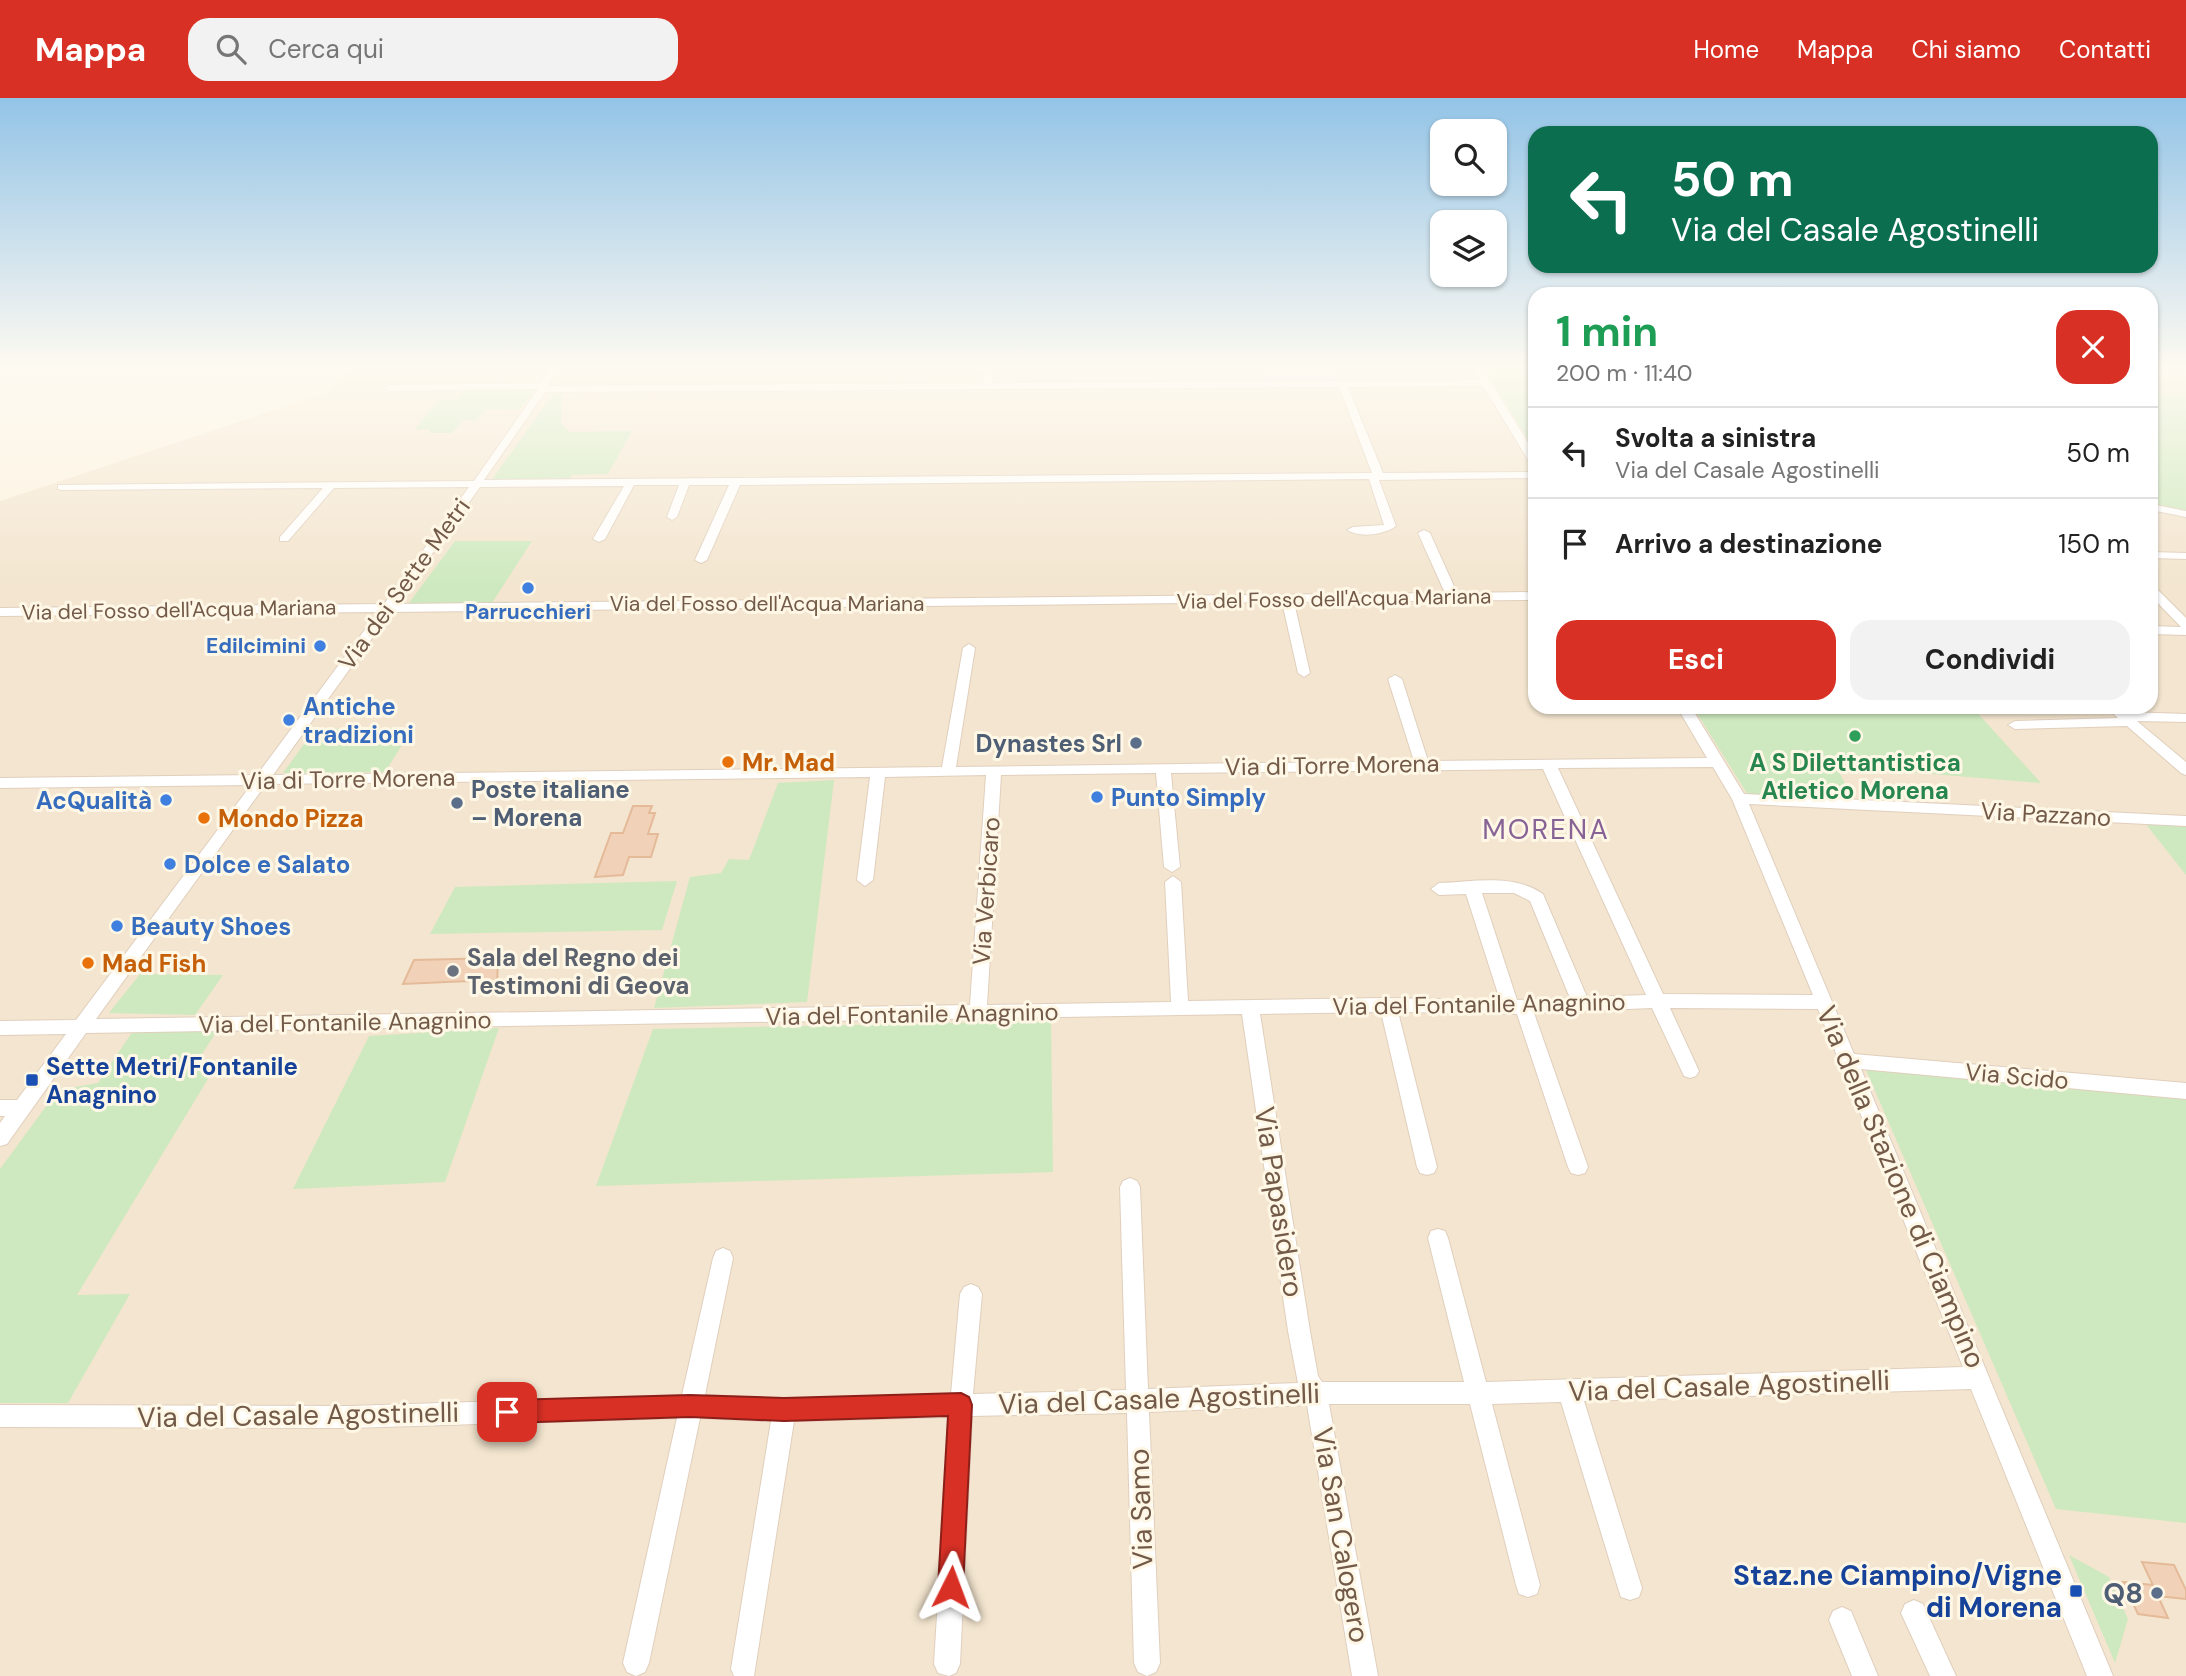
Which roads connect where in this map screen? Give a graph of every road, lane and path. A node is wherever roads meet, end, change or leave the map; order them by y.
1 (507, 440) edge
2 (1362, 440) edge
3 (1528, 475) edge
4 (1376, 477) junction
5 (736, 481) junction
6 (631, 482) junction
7 (685, 482) junction
8 (476, 483) junction
9 (332, 484) junction
10 (62, 487) dead end
11 (2158, 509) edge
12 (2186, 514) edge
13 (672, 517) dead end
14 (1353, 530) dead end
15 (1424, 533) dead end
16 (284, 538) dead end
17 (599, 539) dead end
18 (2158, 555) edge
19 (2186, 556) edge
20 (701, 560) dead end
21 (1528, 596) edge
22 (2158, 597) edge
23 (1454, 598) junction
24 (1287, 600) junction
25 (388, 607) junction
26 (0, 612) edge
27 (2186, 625) edge
28 (2158, 629) edge
29 (2186, 631) edge
30 (969, 648) dead end
31 (1304, 673) dead end
32 (1395, 679) dead end
33 (1688, 714) edge
34 (2122, 715) edge
35 (2186, 718) edge
36 (2015, 725) dead end
37 (1717, 762) junction
38 (1548, 763) junction
39 (1422, 765) junction
40 (1163, 767) junction
41 (994, 769) junction
42 (2186, 770) edge
43 (948, 771) junction
44 (878, 773) junction
45 (262, 780) junction
46 (0, 783) edge
47 (1739, 799) junction
48 (2186, 821) edge
49 (865, 880) dead end
50 (1472, 888) junction
51 (1439, 889) dead end
52 (1658, 1001) junction
53 (1824, 1002) junction
54 (1581, 1004) junction
55 (1388, 1005) junction
56 (1250, 1007) junction
57 (1517, 1007) junction
58 (1180, 1009) junction
59 (978, 1013) junction
60 (83, 1026) junction
61 (0, 1028) edge
62 (1849, 1062) junction
63 (1690, 1071) dead end
64 (2186, 1091) edge
65 (0, 1108) edge
66 (22, 1108) junction
67 (0, 1138) edge
68 (1427, 1167) dead end
69 (1578, 1167) dead end
70 (1130, 1187) dead end
71 (1438, 1238) dead end
72 (723, 1258) dead end
73 (971, 1294) dead end
74 (1980, 1378) junction
75 (1569, 1390) junction
76 (1316, 1393) junction
77 (1478, 1393) junction
78 (1138, 1401) junction
79 (961, 1405) junction
80 (690, 1406) junction
81 (784, 1410) junction
82 (0, 1416) edge
83 (1528, 1586) dead end
84 (1630, 1588) dead end
85 (1914, 1613) dead end
86 (1842, 1619) dead end
87 (636, 1663) dead end
88 (1147, 1663) dead end
89 (947, 1664) dead end
90 (744, 1669) dead end
91 (1365, 1676) edge
92 (1865, 1676) edge
93 (1943, 1676) edge
94 (2100, 1676) edge

1 - 8 street, Via dei Sette Metri
2 - 4 street
3 - 4 street
4 - 5 street
4 - 14 street
5 - 7 street
5 - 20 street
6 - 7 street
6 - 8 street
6 - 17 street
7 - 13 street
8 - 9 street
8 - 25 street, Via dei Sette Metri
9 - 10 street
9 - 16 street
11 - 12 street
15 - 23 street
18 - 19 street
21 - 23 street, Via del Fosso dell'Acqua Mariana
22 - 27 street
23 - 24 street, Via del Fosso dell'Acqua Mariana
24 - 25 street, Via del Fosso dell'Acqua Mariana
24 - 31 street
25 - 26 street, Via del Fosso dell'Acqua Mariana
25 - 45 street, Via dei Sette Metri
28 - 29 street
30 - 43 street
32 - 39 street
33 - 37 street, Via della Stazione di Ciampino
34 - 35 street
34 - 36 street
34 - 42 street
37 - 38 street, Via di Torre Morena
37 - 47 street, Via della Stazione di Ciampino
38 - 39 street, Via di Torre Morena
38 - 52 street
39 - 40 street, Via di Torre Morena
40 - 41 street, Via di Torre Morena
40 - 58 street
41 - 43 street, Via di Torre Morena
41 - 59 street, Via Verbicaro
43 - 44 street, Via di Torre Morena
44 - 45 street, Via di Torre Morena
44 - 49 street
45 - 46 street, Via di Torre Morena
45 - 60 street, Via dei Sette Metri
47 - 48 street, Via Pazzano
47 - 53 street, Via della Stazione di Ciampino
50 - 51 street
50 - 54 street
50 - 57 street
52 - 53 street, Via del Fontanile Anagnino
52 - 54 street, Via del Fontanile Anagnino
52 - 63 street
53 - 62 street, Via della Stazione di Ciampino
54 - 57 street, Via del Fontanile Anagnino
55 - 56 street, Via del Fontanile Anagnino
55 - 57 street, Via del Fontanile Anagnino
55 - 68 street
56 - 58 street, Via del Fontanile Anagnino
56 - 76 street, Via Papasidero
57 - 69 street
58 - 59 street, Via del Fontanile Anagnino
59 - 60 street, Via del Fontanile Anagnino
60 - 61 street, Via del Fontanile Anagnino
60 - 66 street, Via dei Sette Metri
62 - 64 street, Via Scido
62 - 74 street, Via della Stazione di Ciampino
65 - 66 street
66 - 67 street, Via dei Sette Metri
70 - 78 street, Via Samo
71 - 77 street
72 - 80 street
73 - 79 street
74 - 75 street, Via del Casale Agostinelli
74 - 94 street, Via della Stazione di Ciampino
75 - 77 street, Via del Casale Agostinelli
75 - 84 street
76 - 77 street, Via del Casale Agostinelli
76 - 78 street, Via del Casale Agostinelli
76 - 91 street, Via San Calogero
77 - 83 street
78 - 79 street, Via del Casale Agostinelli
78 - 88 street, Via Samo
79 - 81 street, Via del Casale Agostinelli
79 - 89 street
80 - 81 street, Via del Casale Agostinelli
80 - 82 street, Via del Casale Agostinelli
80 - 87 street
81 - 90 street
85 - 93 street
86 - 92 street

